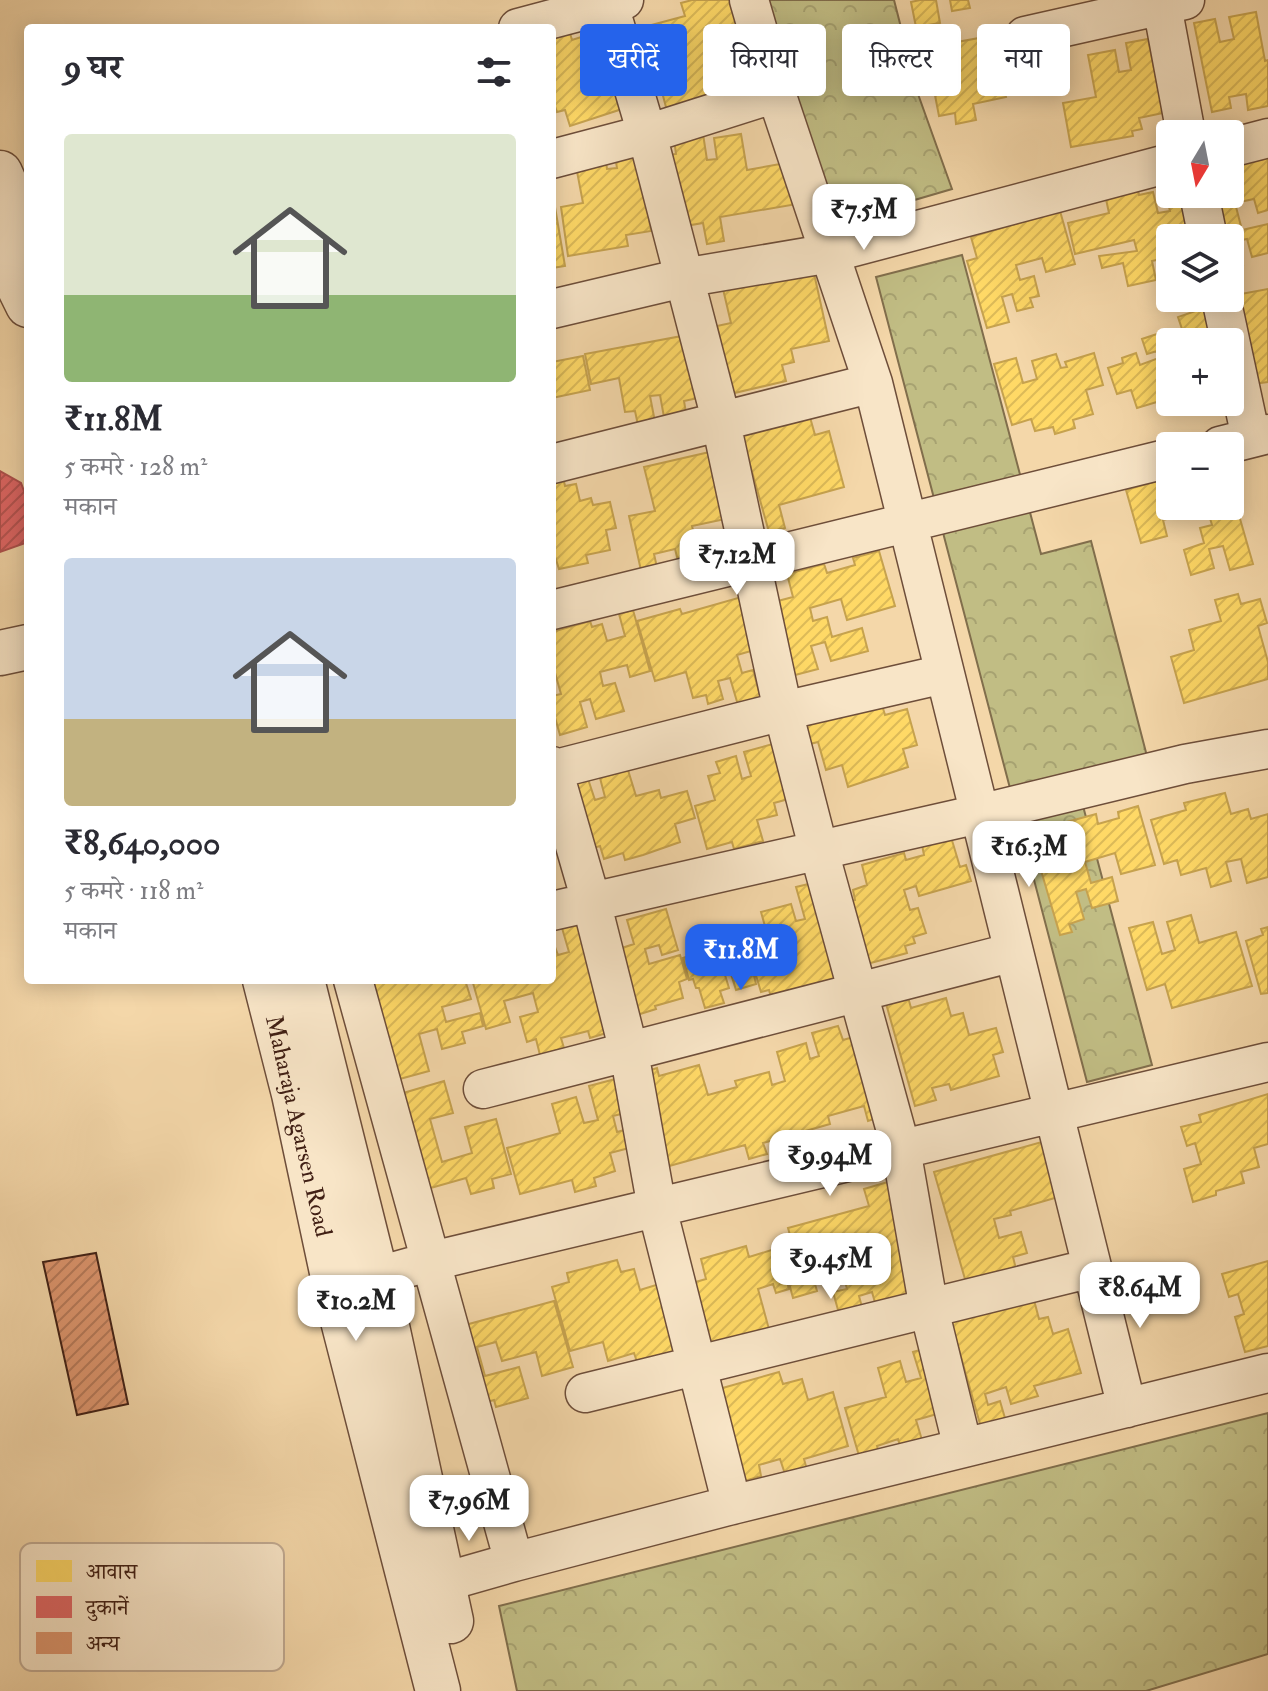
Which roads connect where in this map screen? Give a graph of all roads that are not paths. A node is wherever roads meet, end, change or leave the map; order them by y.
1 (749, 0) edge
2 (617, 2) edge
3 (1169, 2) edge
4 (533, 24) edge
5 (756, 24) edge
6 (1070, 25) edge
7 (767, 96) edge
8 (777, 96) edge
9 (1184, 120) edge
10 (647, 134) junction
11 (1268, 138) edge
12 (1244, 144) edge
13 (556, 158) edge
14 (1156, 167) edge
15 (0, 173) edge
16 (24, 227) edge
17 (0, 248) edge
18 (831, 253) junction
19 (683, 278) junction
20 (24, 297) edge
21 (556, 308) edge
22 (1223, 312) edge
23 (873, 383) junction
24 (720, 424) junction
25 (1246, 440) edge
26 (1156, 462) edge
27 (556, 463) edge
28 (907, 524) junction
29 (750, 562) junction
30 (556, 609) edge
31 (24, 648) edge
32 (0, 653) edge
33 (944, 674) junction
34 (783, 711) junction
35 (1268, 749) edge
36 (556, 767) edge
37 (556, 782) edge
38 (979, 814) junction
39 (819, 851) junction
40 (591, 901) junction
41 (556, 910) edge
42 (1014, 952) junction
43 (266, 984) edge
44 (303, 984) edge
45 (354, 984) edge
46 (857, 994) junction
47 (629, 1052) junction
48 (1268, 1062) edge
49 (483, 1089) dead end
50 (1054, 1113) junction
51 (901, 1149) junction
52 (657, 1208) junction
53 (432, 1261) junction
54 (1092, 1268) junction
55 (376, 1276) junction
56 (335, 1288) junction
57 (929, 1309) junction
58 (696, 1365) junction
59 (1268, 1373) edge
60 (585, 1393) dead end
61 (1127, 1408) junction
62 (963, 1448) junction
63 (732, 1505) junction
64 (514, 1562) junction
65 (427, 1587) junction
66 (438, 1691) edge
67 (468, 1691) edge

1 - 5 street
2 - 4 street
2 - 10 street
3 - 6 street
3 - 9 street
7 - 10 street
8 - 18 street
10 - 13 street
10 - 19 street
11 - 12 street
14 - 18 street
15 - 16 street
17 - 20 street
18 - 19 street
18 - 23 street
19 - 21 street
19 - 24 street
22 - 25 street
23 - 24 street
23 - 28 street
24 - 27 street
24 - 29 street
26 - 28 street
28 - 29 street
28 - 33 street
29 - 30 street
29 - 34 street
31 - 32 street
33 - 34 street
33 - 38 street
34 - 36 street
34 - 39 street
35 - 38 street
37 - 40 street
38 - 39 street
38 - 42 street
39 - 40 street
39 - 46 street
40 - 41 street
40 - 47 street
42 - 46 street
42 - 50 street
43 - 56 street, Maharaja Agarsen Road
44 - 55 street, Maharaja Agarsen Road
45 - 53 street
46 - 47 street
46 - 51 street
47 - 49 street
47 - 52 street
48 - 50 street
50 - 51 street
50 - 54 street
51 - 52 street
51 - 57 street
52 - 53 street
52 - 58 street
53 - 55 street
53 - 64 street
54 - 57 street
54 - 61 street
55 - 56 street
55 - 65 street, Maharaja Agarsen Road
56 - 65 street, Maharaja Agarsen Road
57 - 58 street
57 - 62 street
58 - 60 street
58 - 63 street
59 - 61 street
61 - 62 street
62 - 63 street
63 - 64 street
64 - 65 street
65 - 66 street, Maharaja Agarsen Road
65 - 67 street, Maharaja Agarsen Road

